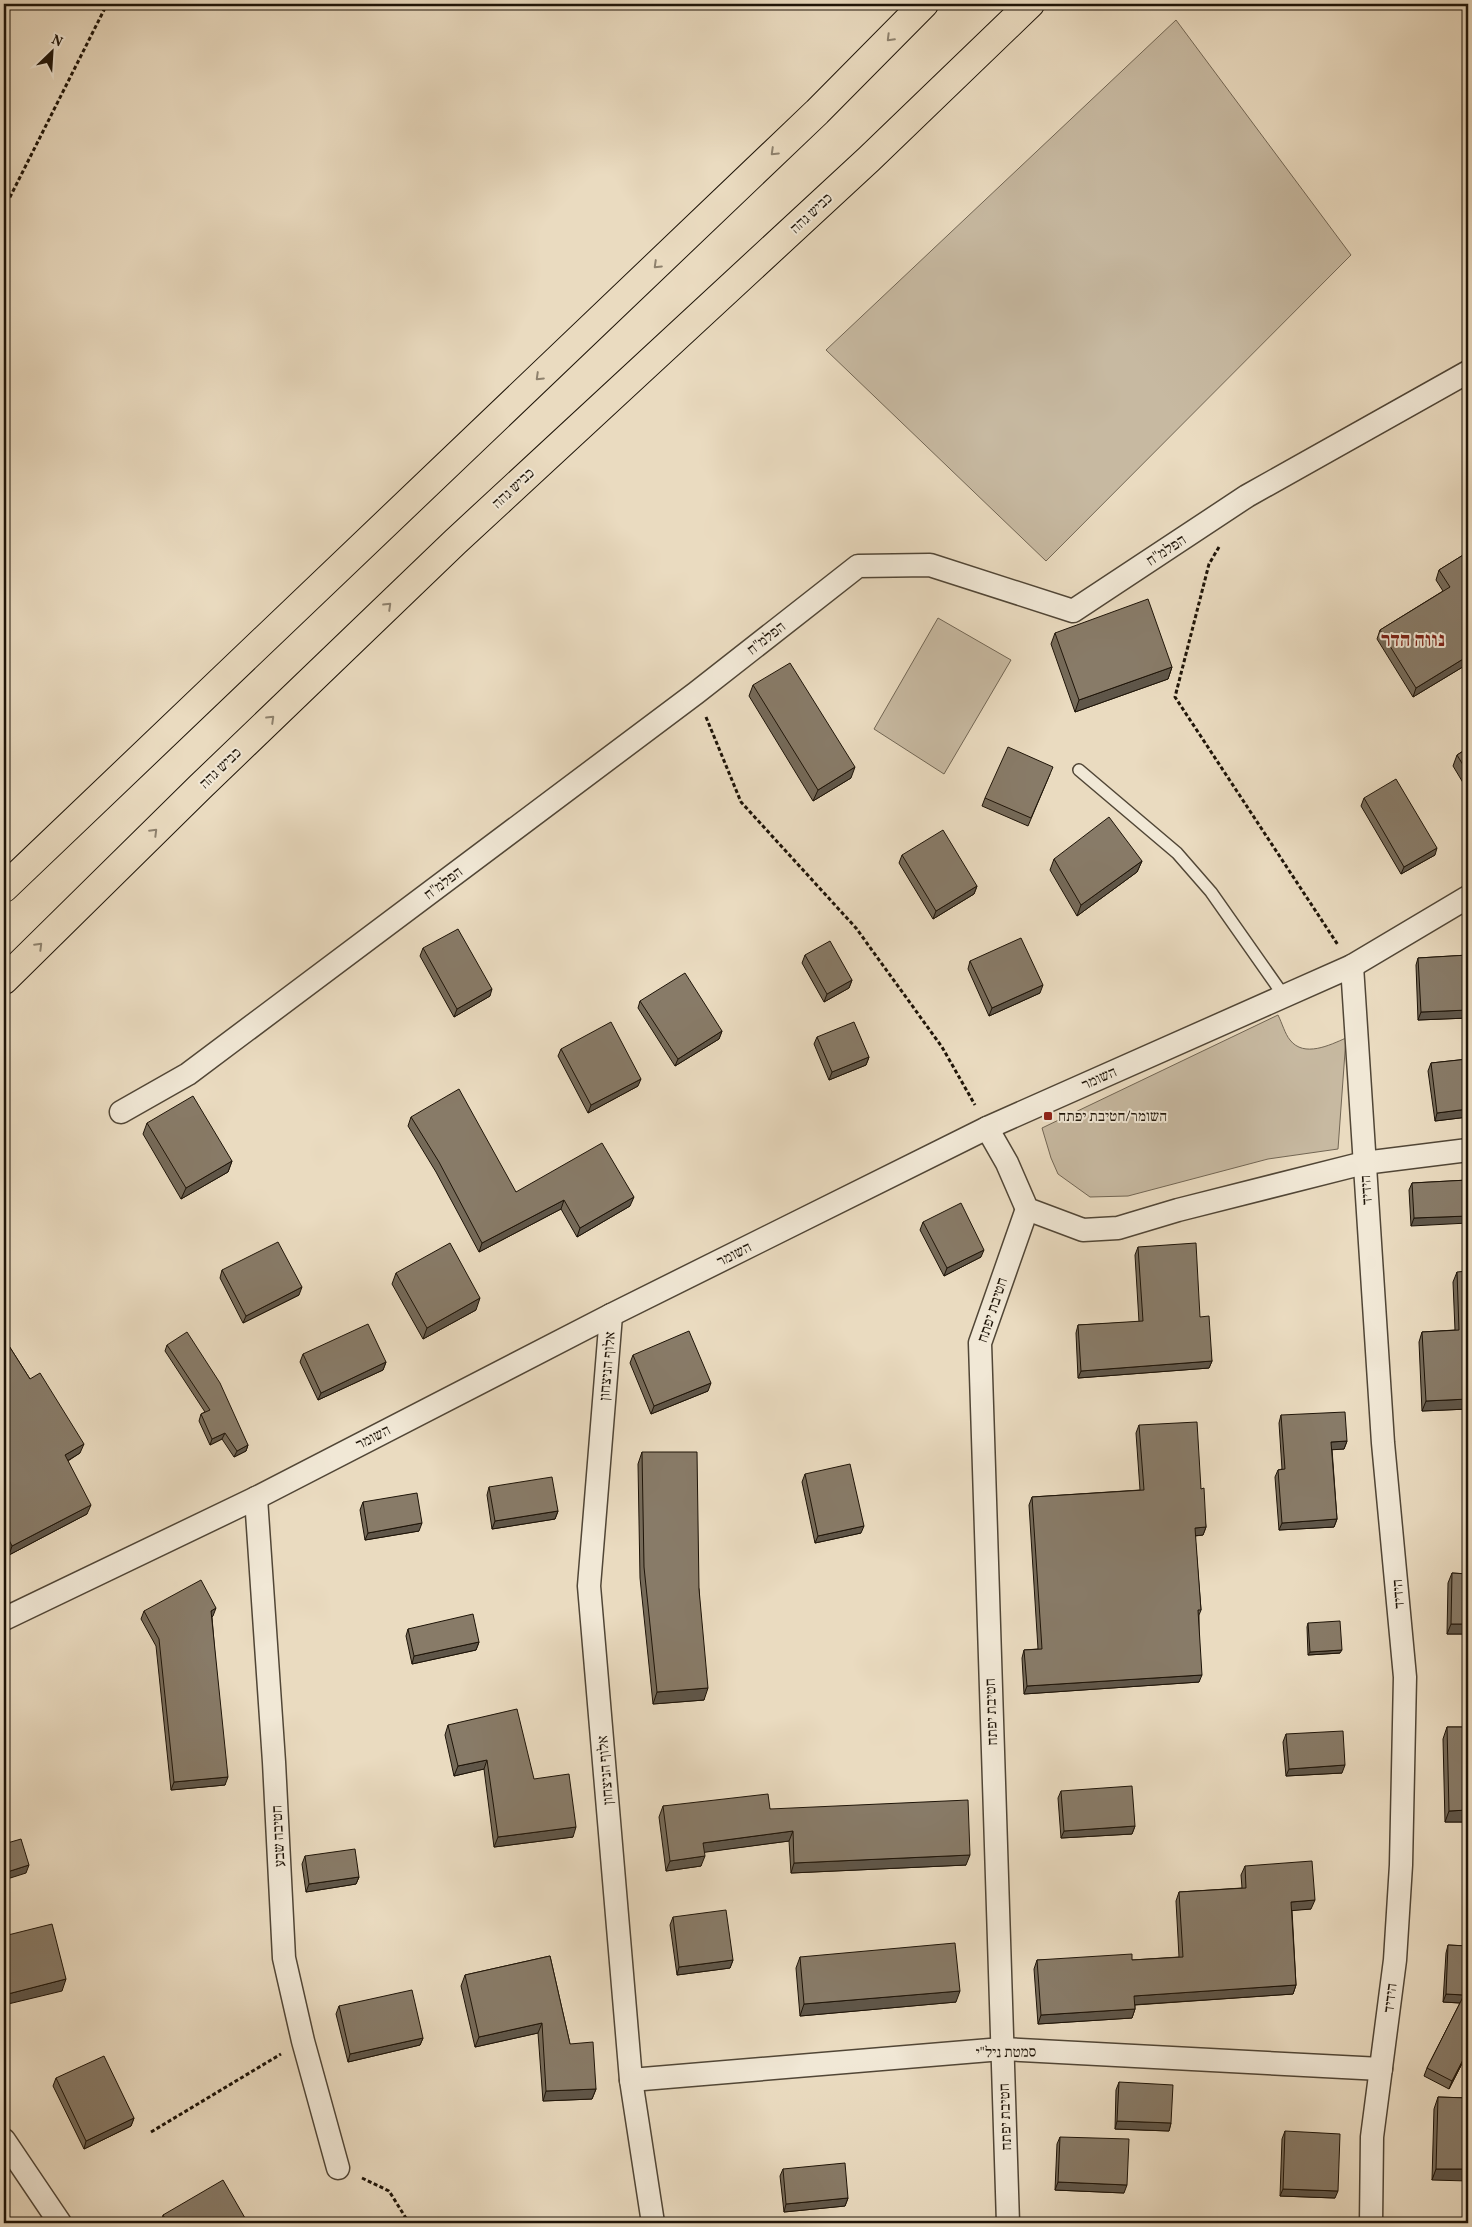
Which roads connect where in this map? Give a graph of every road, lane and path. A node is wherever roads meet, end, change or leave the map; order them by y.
1 (107, 4) edge
2 (924, 4) edge
3 (1030, 4) edge
4 (4, 209) edge
5 (1468, 372) edge
6 (1223, 539) dead end
7 (696, 693) junction
8 (1079, 770) dead end
9 (4, 888) edge
10 (1468, 897) edge
11 (1352, 966) junction
12 (4, 980) edge
13 (1284, 996) junction
14 (121, 1112) dead end
15 (987, 1128) junction
16 (1468, 1150) edge
17 (1364, 1163) junction
18 (1027, 1209) junction
19 (611, 1315) junction
20 (256, 1498) junction
21 (4, 1619) edge
22 (303, 2041) junction
23 (1002, 2049) junction
24 (1381, 2069) junction
25 (631, 2080) junction
26 (151, 2132) dead end
27 (4, 2140) edge
28 (338, 2168) joint
29 (60, 2223) edge
30 (409, 2223) edge
31 (653, 2223) edge
32 (1008, 2223) edge
33 (1373, 2223) edge

1 - 4 path
2 -> 9 highway
12 -> 3 highway, כביש גהה
5 - 7 street, הפלמ"ח
6 - 11 path
7 - 14 street, הפלמ"ח
7 - 15 path
8 - 13 lane
10 - 11 street, השומר
11 - 13 street, השומר
11 - 17 street, הידיד
13 - 15 street, השומר
15 - 18 street
15 - 19 street, השומר
16 - 17 street
17 - 18 street
17 - 24 street, הידיד
18 - 23 street, חטיבת יפתח
19 - 20 street, השומר
19 - 25 street, אלוף הניצחון
20 - 21 street, השומר
20 - 22 street, חטיבה שבע
22 - 26 path
22 - 28 street, חטיבה שבע
23 - 24 street, סמטת ניל"י
23 - 25 street, סמטת ניל"י
23 - 32 street, חטיבת יפתח
24 - 33 street, הידיד
25 - 31 street, אלוף הניצחון
27 - 29 street
28 - 30 path

